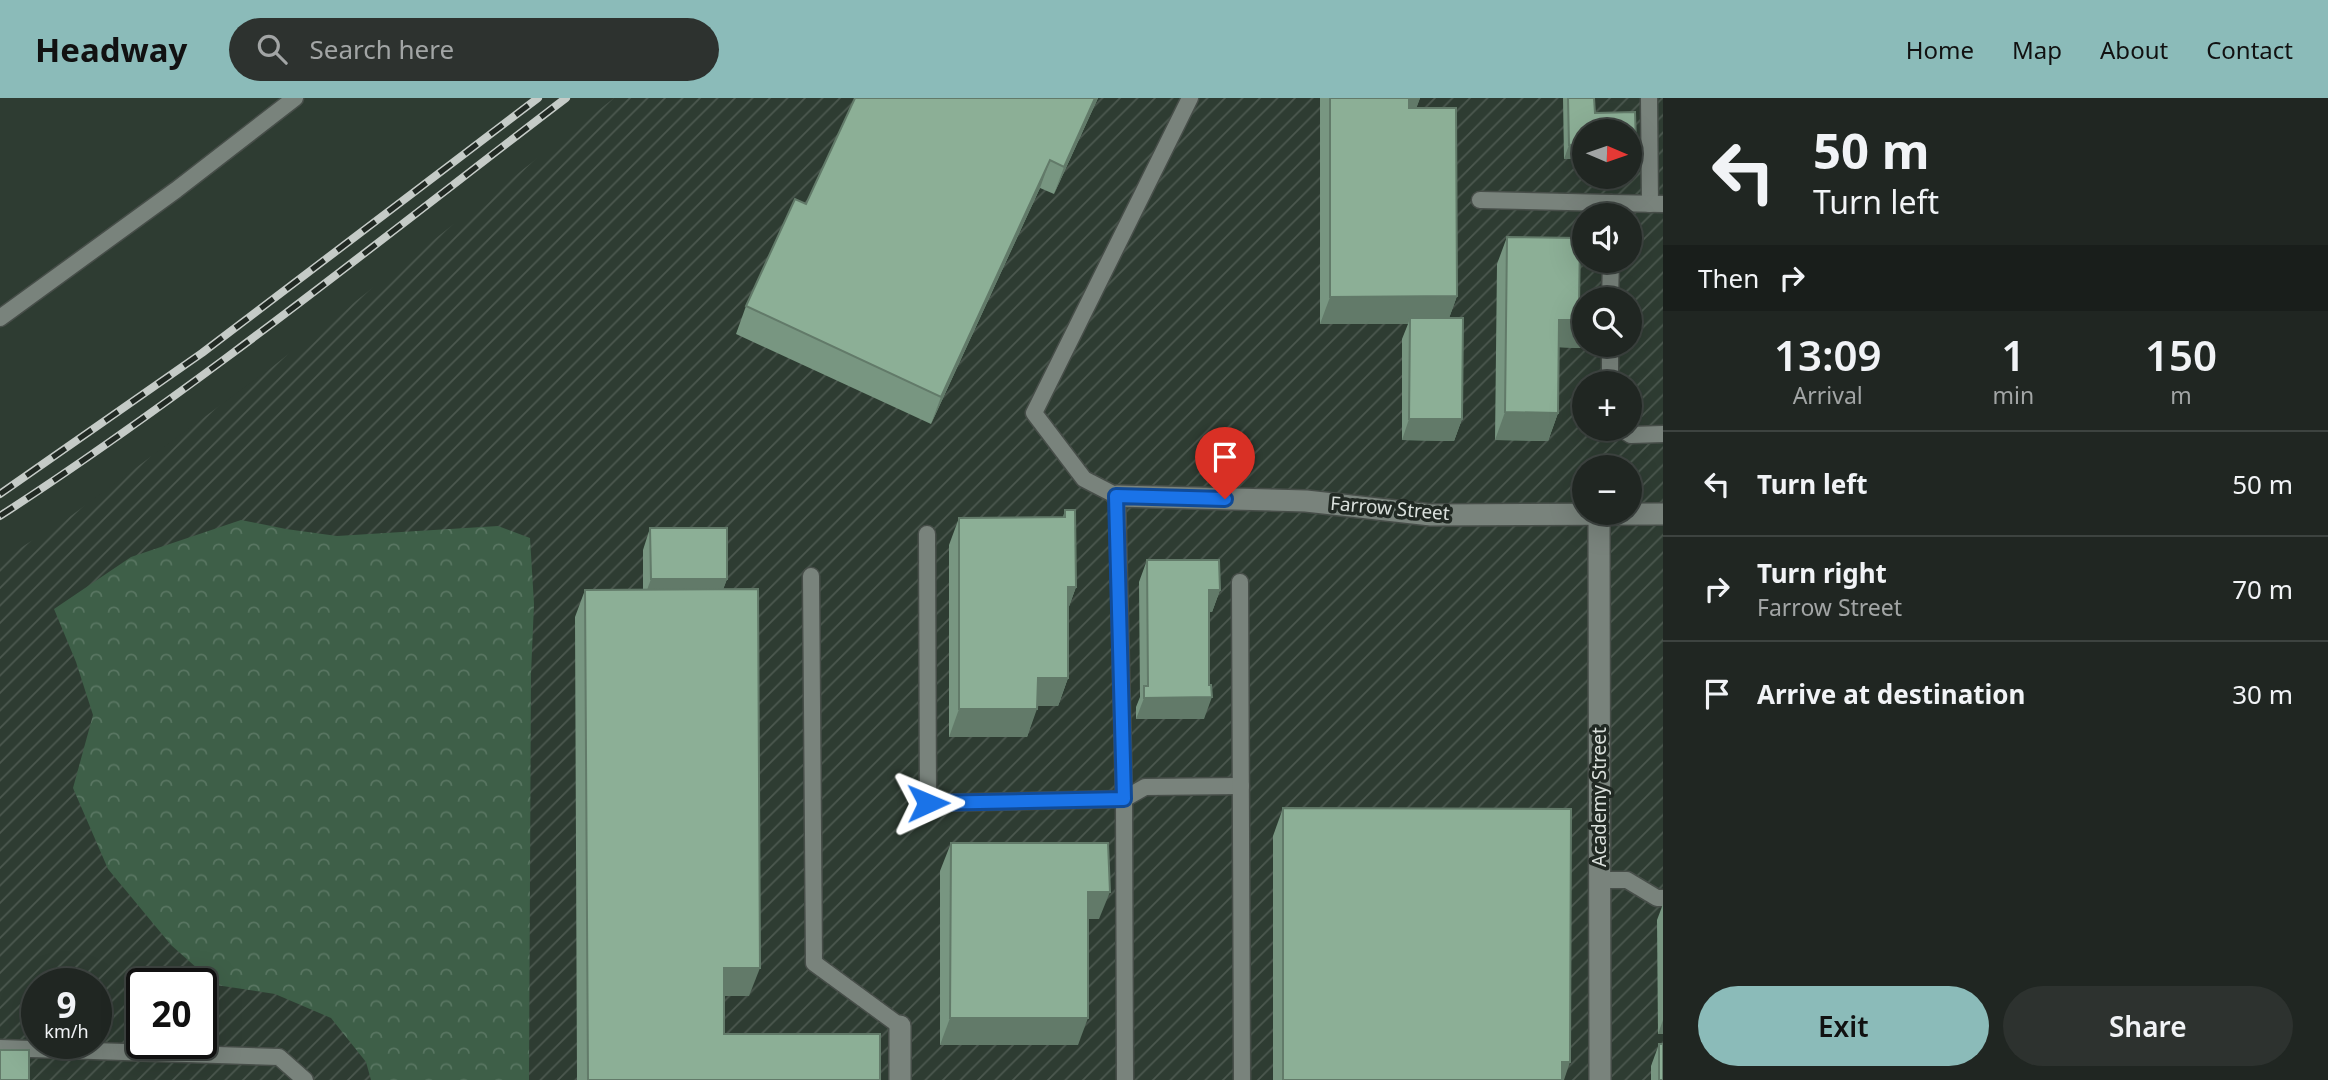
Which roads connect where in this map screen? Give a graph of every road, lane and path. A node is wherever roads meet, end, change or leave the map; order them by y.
1 (295, 98) edge
2 (1189, 98) edge
3 (1650, 98) edge
4 (1480, 200) dead end
5 (1657, 204) edge
6 (1572, 206) edge
7 (0, 318) edge
8 (1663, 434) edge
9 (1642, 435) edge
10 (1116, 496) junction
11 (1572, 514) edge
12 (1642, 514) edge
13 (1663, 514) edge
14 (1599, 525) edge
15 (927, 534) dead end
16 (811, 576) dead end
17 (1240, 582) dead end
18 (1241, 786) junction
19 (1124, 799) junction
20 (1600, 880) junction
21 (1663, 898) edge
22 (900, 1026) joint
23 (0, 1048) edge
24 (305, 1080) edge
25 (900, 1080) edge
26 (1125, 1080) edge
27 (1242, 1080) edge
28 (1600, 1080) edge

1 - 7 lane
2 - 10 lane
3 - 5 lane
4 - 6 lane
8 - 9 lane
10 - 11 street, Farrow Street
10 - 19 lane
12 - 13 street, Farrow Street
14 - 20 street, Academy Street
15 - 19 lane
16 - 22 lane
17 - 18 lane
18 - 19 lane
18 - 27 lane
19 - 26 lane
20 - 21 lane
20 - 28 street, Academy Street
22 - 25 street
23 - 24 lane

